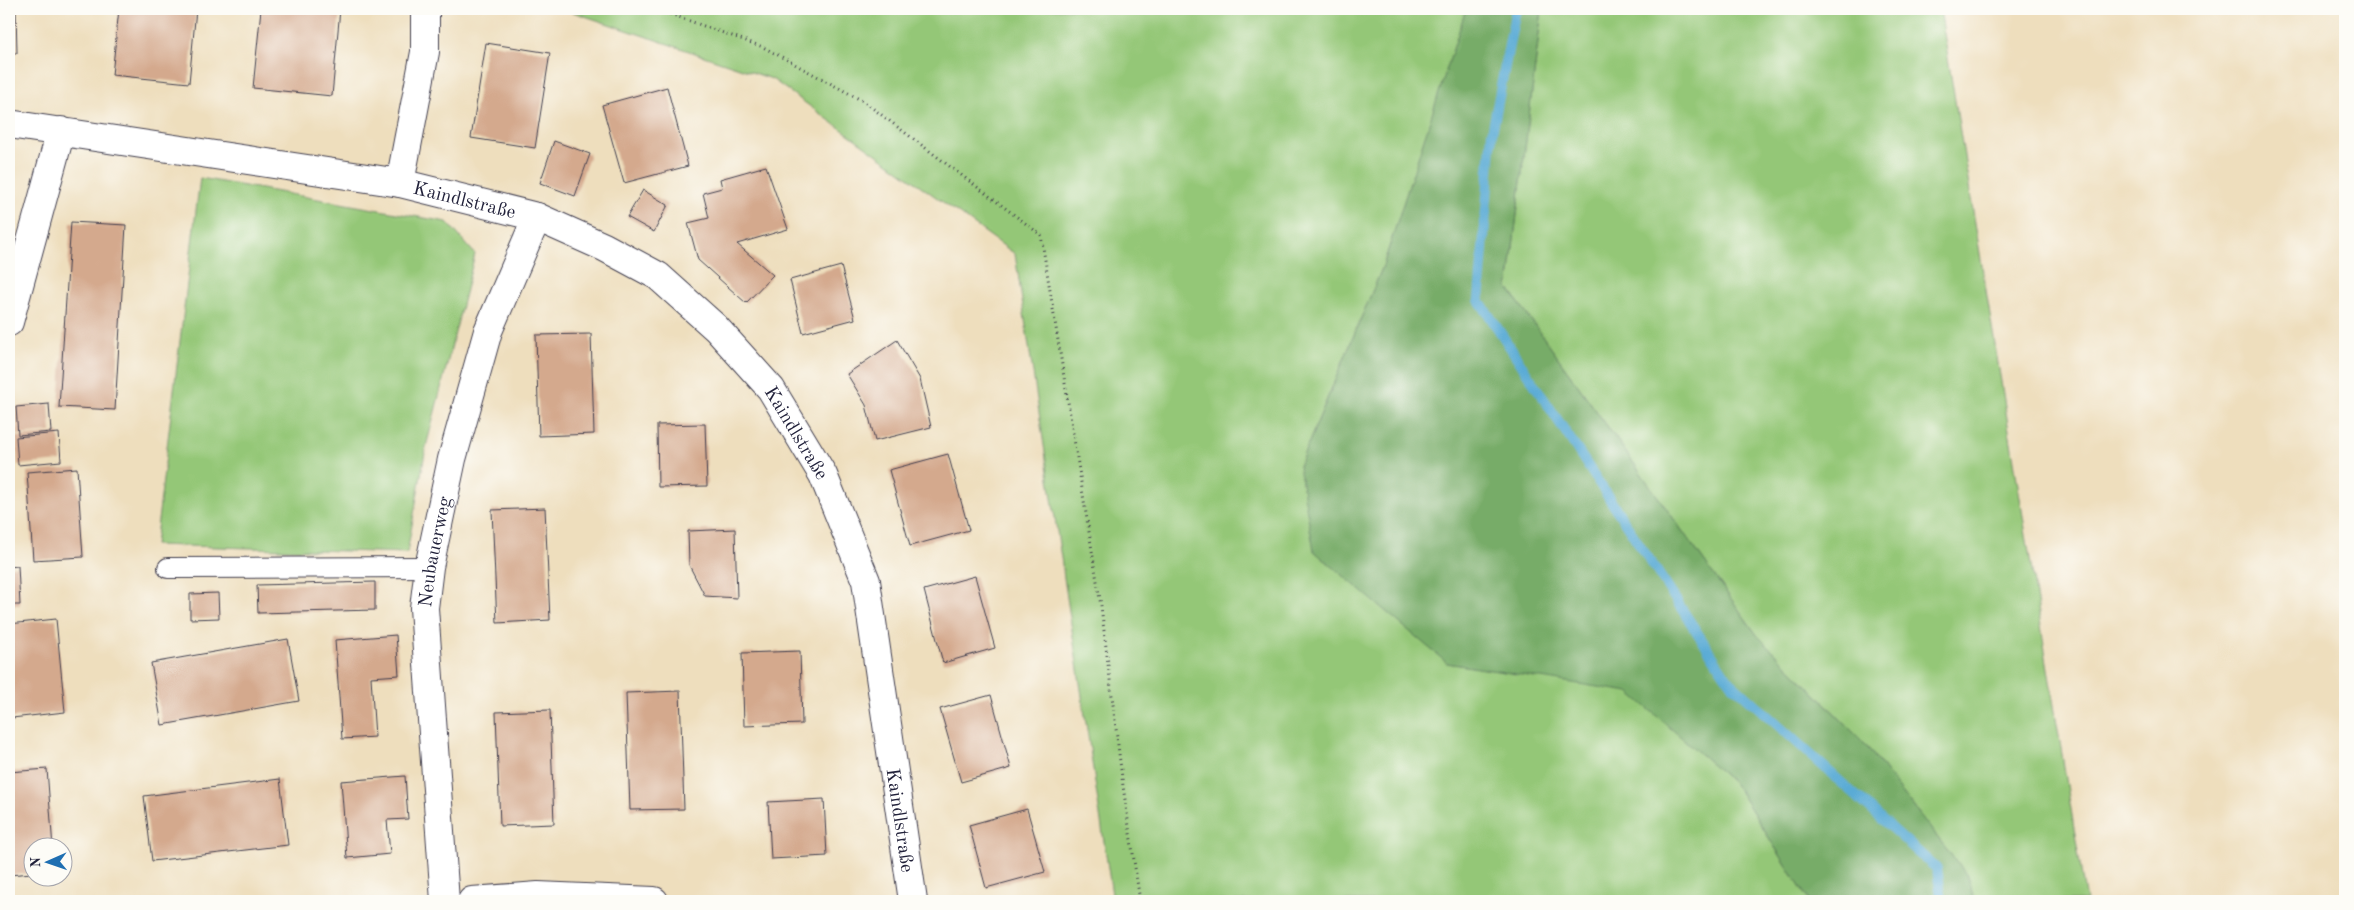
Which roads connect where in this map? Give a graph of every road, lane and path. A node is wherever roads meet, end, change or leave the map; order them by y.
1 (424, 9) edge
2 (656, 9) edge
3 (9, 124) edge
4 (60, 131) junction
5 (400, 183) junction
6 (537, 217) junction
7 (9, 322) edge
8 (429, 567) junction
9 (168, 568) dead end
10 (445, 901) edge
11 (472, 901) edge
12 (654, 901) edge
13 (914, 901) edge
14 (1140, 901) edge

1 - 5 street, Kaindlstraße
2 - 14 path
3 - 4 street, Kaindlstraße
4 - 5 street, Kaindlstraße
4 - 7 street
5 - 6 street, Kaindlstraße
6 - 8 street, Neubauerweg
6 - 13 street, Kaindlstraße
8 - 9 lane
8 - 10 street, Neubauerweg
11 - 12 street

